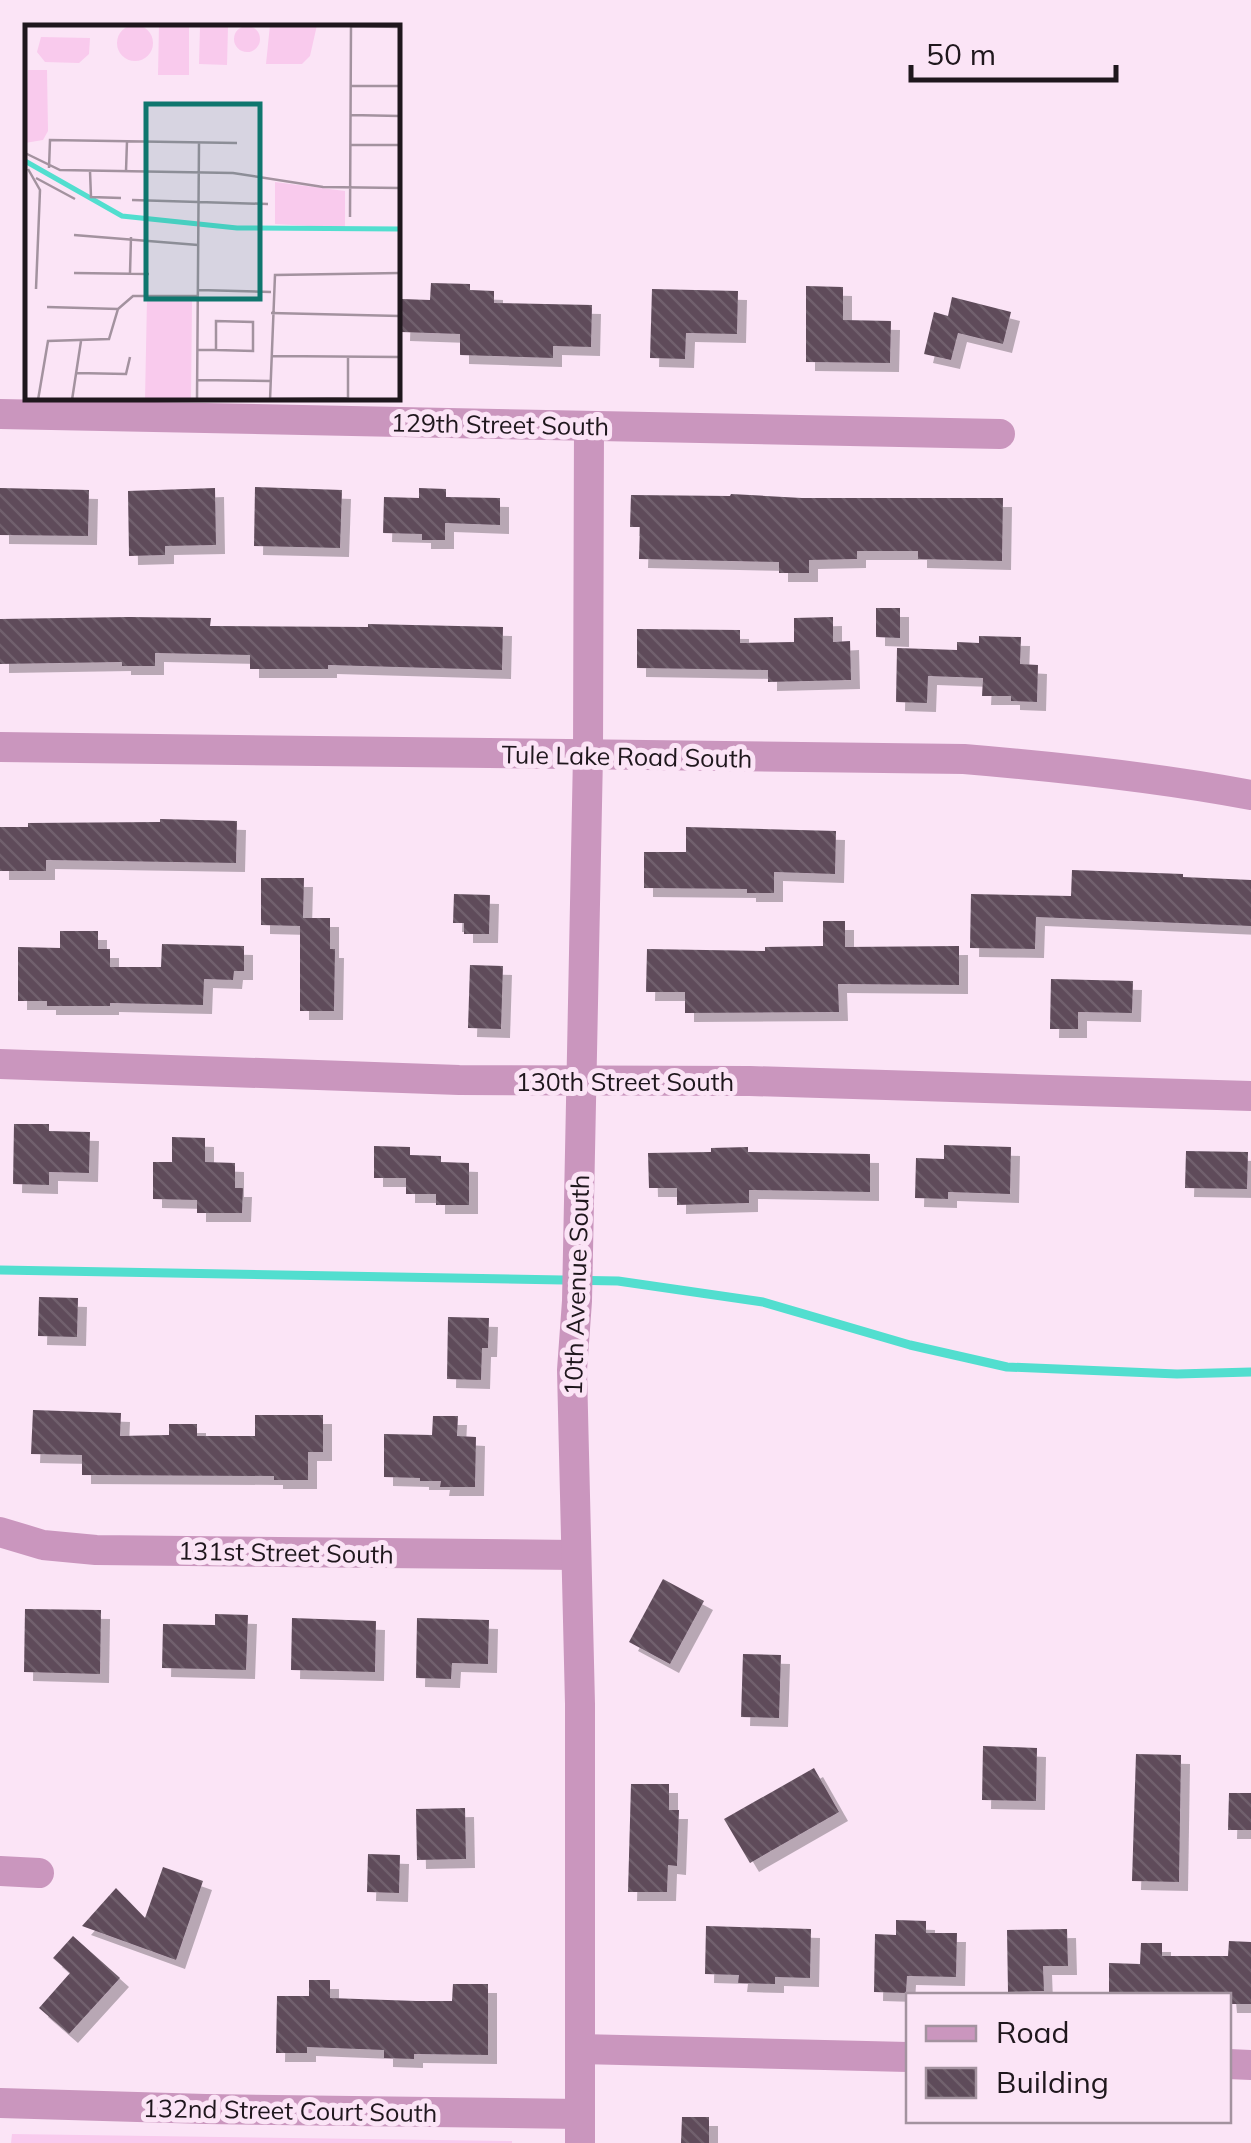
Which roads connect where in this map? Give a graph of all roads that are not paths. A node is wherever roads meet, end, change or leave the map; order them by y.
1 (0, 414) edge
2 (590, 426) junction
3 (1000, 434) dead end
4 (0, 747) edge
5 (588, 755) junction
6 (1251, 795) edge
7 (0, 1064) edge
8 (581, 1082) junction
9 (1251, 1096) edge
10 (0, 1532) edge
11 (575, 1555) junction
12 (0, 1871) edge
13 (39, 1873) dead end
14 (580, 2050) junction
15 (906, 2057) edge
16 (0, 2103) edge
17 (580, 2128) edge

1 - 2 street, 129th Street South
2 - 3 street, 129th Street South
2 - 5 street, 10th Avenue South
4 - 5 street, Tule Lake Road South
5 - 6 street, Tule Lake Road South
5 - 8 street, 10th Avenue South
7 - 8 street, 130th Street South
8 - 9 street, 130th Street South
8 - 11 street, 10th Avenue South
10 - 11 street, 131st Street South
11 - 14 street, 10th Avenue South
12 - 13 street
14 - 15 street
14 - 17 street, 10th Avenue South
16 - 17 street, 132nd Street Court South

